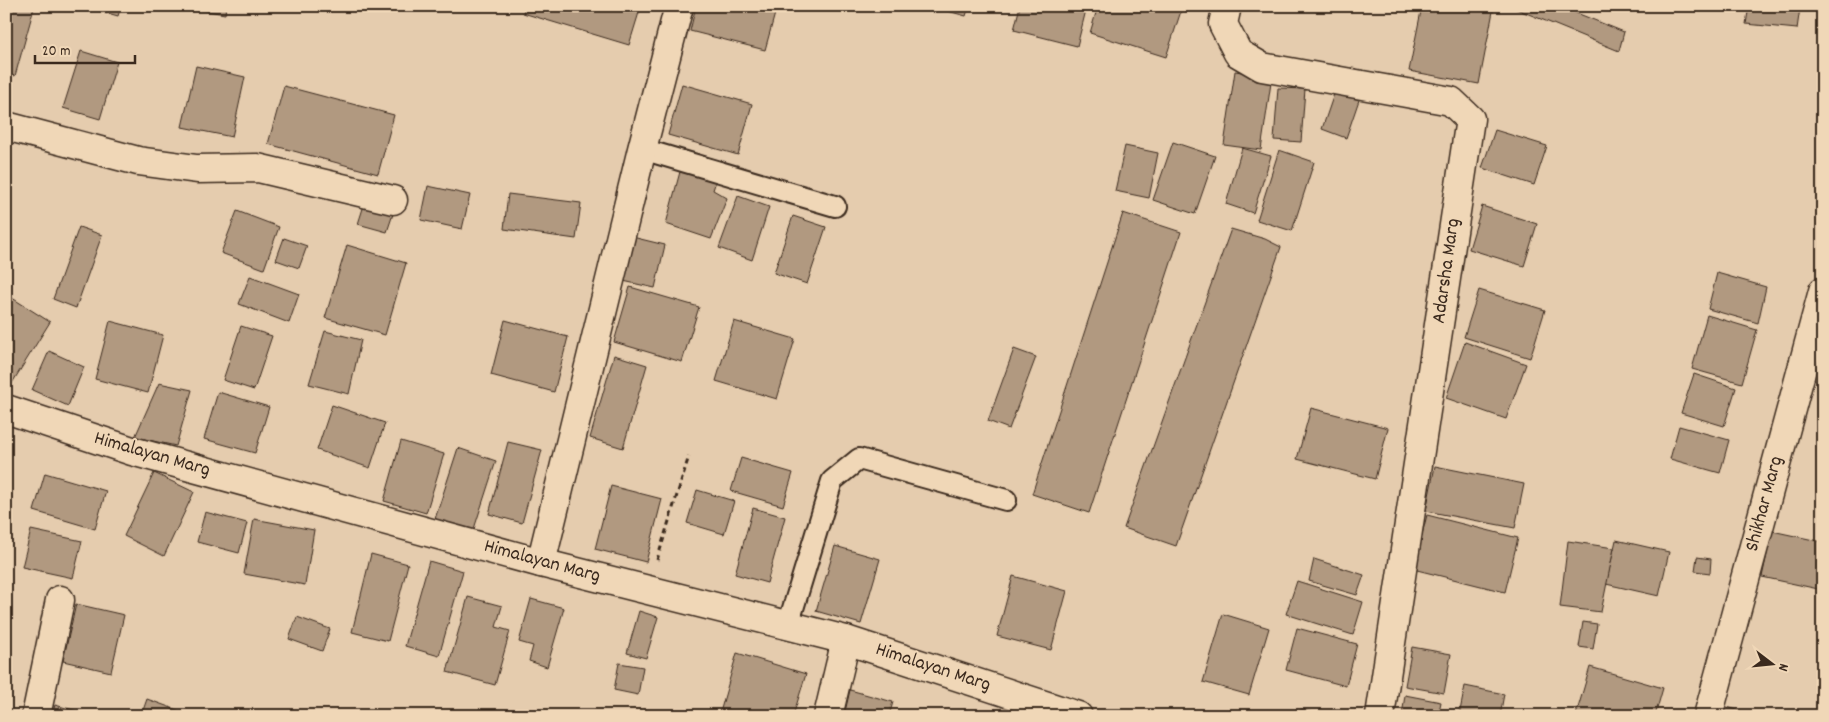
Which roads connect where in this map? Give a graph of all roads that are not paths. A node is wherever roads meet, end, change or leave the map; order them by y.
1 (679, 6) edge
2 (1226, 6) edge
3 (6, 126) edge
4 (642, 149) junction
5 (393, 200) dead end
6 (835, 206) dead end
7 (1823, 291) edge
8 (6, 409) edge
9 (1006, 500) dead end
10 (541, 563) junction
11 (60, 600) dead end
12 (788, 625) junction
13 (846, 640) junction
14 (36, 716) edge
15 (828, 716) edge
16 (1078, 716) edge
17 (1380, 716) edge
18 (1708, 716) edge

1 - 4 street
2 - 17 street, Adarsha Marg
3 - 5 street
4 - 6 lane
4 - 10 street
7 - 18 street, Shikhar Marg
8 - 10 street, Himalayan Marg
9 - 12 lane
10 - 12 street, Himalayan Marg
11 - 14 street
12 - 13 street, Himalayan Marg
13 - 15 street
13 - 16 street, Himalayan Marg

